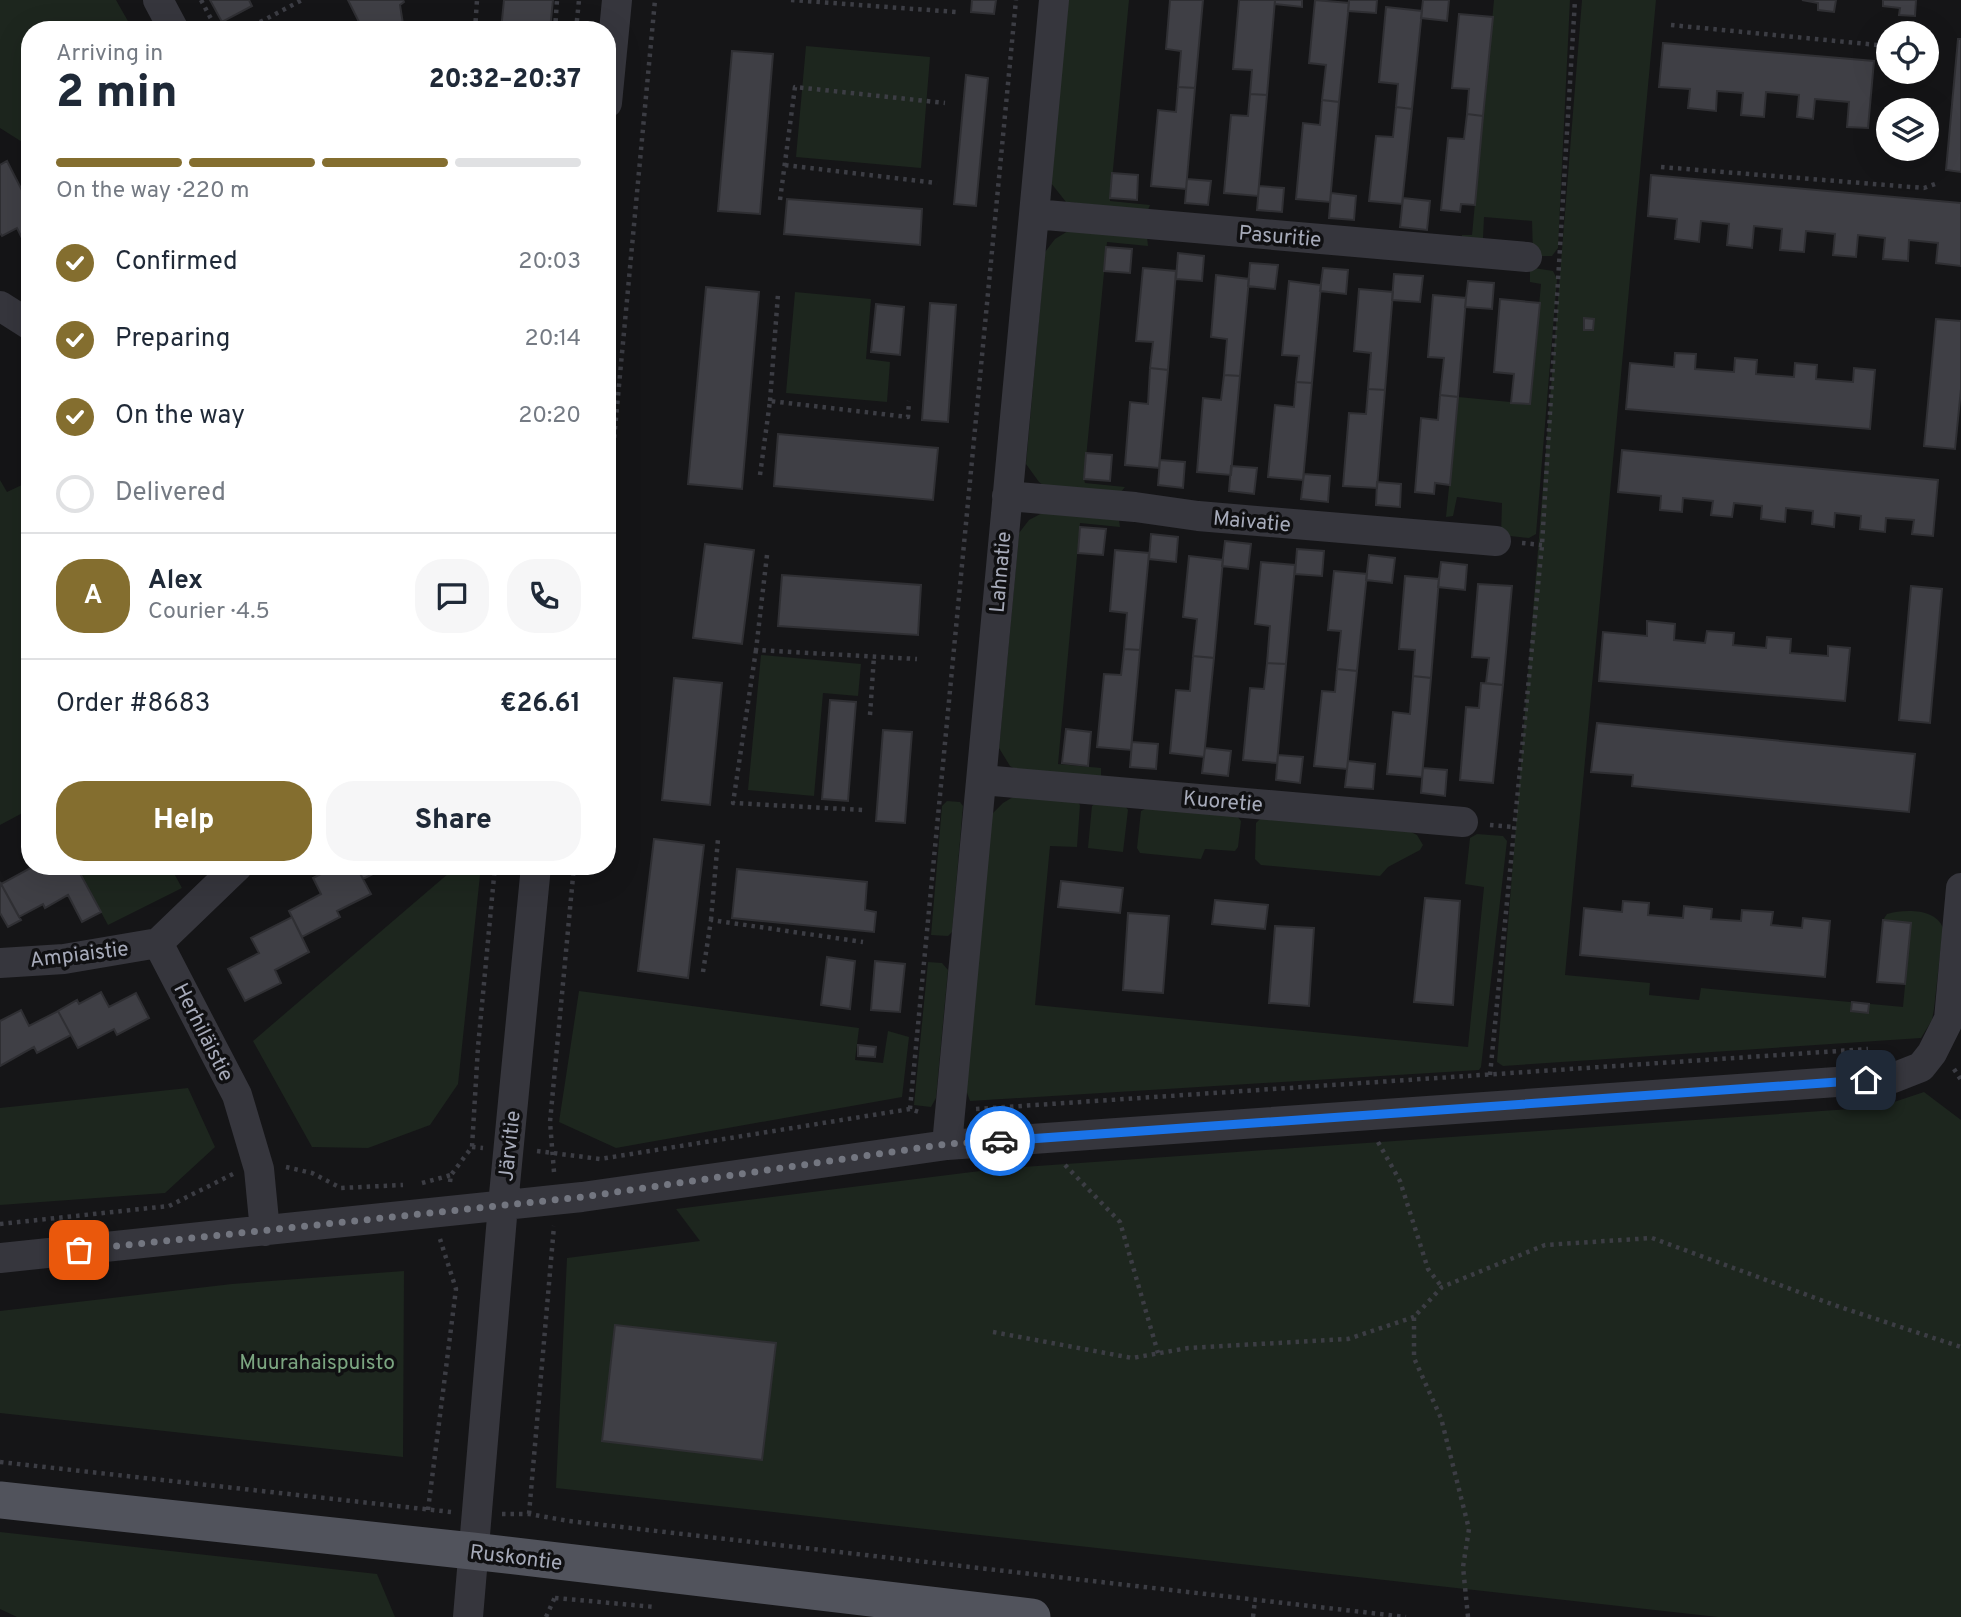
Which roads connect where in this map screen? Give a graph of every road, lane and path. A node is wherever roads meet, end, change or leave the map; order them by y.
1 (158, 0) edge
2 (201, 0) edge
3 (302, 0) edge
4 (477, 0) edge
5 (558, 0) edge
6 (579, 0) edge
7 (617, 0) edge
8 (655, 0) edge
9 (791, 0) edge
10 (1016, 0) edge
11 (1054, 0) edge
12 (1575, 0) edge
13 (956, 12) dead end
14 (169, 21) edge
15 (212, 21) edge
16 (262, 21) edge
17 (476, 21) edge
18 (556, 21) edge
19 (577, 21) edge
20 (615, 21) edge
21 (1671, 25) dead end
22 (1876, 45) edge
23 (1939, 52) edge
24 (1943, 52) dead end
25 (945, 103) dead end
26 (785, 165) junction
27 (1661, 167) dead end
28 (937, 183) dead end
29 (1935, 184) dead end
30 (780, 200) dead end
31 (1034, 214) junction
32 (1527, 257) dead end
33 (778, 294) dead end
34 (0, 306) edge
35 (21, 319) edge
36 (770, 401) junction
37 (909, 401) dead end
38 (616, 418) edge
39 (760, 475) dead end
40 (1007, 496) junction
41 (1496, 541) dead end
42 (766, 555) dead end
43 (756, 650) junction
44 (874, 656) junction
45 (917, 659) dead end
46 (870, 715) dead end
47 (982, 780) junction
48 (863, 810) dead end
49 (1463, 822) dead end
50 (718, 839) dead end
51 (229, 875) edge
52 (535, 875) edge
53 (1961, 888) edge
54 (711, 920) junction
55 (863, 942) dead end
56 (158, 943) junction
57 (0, 963) edge
58 (704, 972) dead end
59 (1490, 1075) dead end
60 (910, 1109) dead end
61 (1363, 1114) junction
62 (1039, 1138) junction
63 (947, 1144) junction
64 (259, 1169) junction
65 (452, 1175) dead end
66 (420, 1184) dead end
67 (407, 1185) dead end
68 (503, 1205) junction
69 (0, 1224) edge
70 (265, 1231) junction
71 (0, 1258) edge
72 (1442, 1287) junction
73 (1414, 1317) junction
74 (993, 1332) dead end
75 (1961, 1347) edge
76 (1158, 1353) junction
77 (0, 1462) edge
78 (0, 1500) edge
79 (477, 1513) junction
80 (472, 1551) junction
81 (555, 1598) dead end
82 (1255, 1600) junction
83 (665, 1608) dead end
84 (468, 1617) edge
85 (1032, 1617) edge
86 (1253, 1617) edge
87 (1406, 1617) edge
88 (1468, 1617) edge

1 - 14 street
2 - 15 path
3 - 16 path
4 - 17 path
5 - 18 path
6 - 19 path
7 - 20 street
8 - 38 path
9 - 13 path
10 - 60 path
11 - 31 street, Lahnatie
12 - 59 path
21 - 22 path
23 - 24 path
25 - 26 path
26 - 28 path
26 - 30 path
27 - 29 path
31 - 32 street, Pasuritie
31 - 40 street, Lahnatie
33 - 36 path
34 - 35 street
36 - 37 path
36 - 39 path
40 - 41 street, Maivatie
40 - 47 street, Lahnatie
42 - 43 path
43 - 44 path
43 - 48 path
44 - 45 path
44 - 46 path
47 - 49 street, Kuoretie
47 - 63 street, Lahnatie
50 - 54 path
51 - 56 street
52 - 68 street, Järvitie
53 - 61 street
54 - 55 path
54 - 58 path
56 - 57 street, Ampiaistie
56 - 64 street, Herhiläistie
61 - 62 street
61 - 72 path
62 - 63 street
62 - 76 path
63 - 68 street
64 - 67 path
64 - 69 path
64 - 70 street, Herhiläistie
65 - 66 path
68 - 70 street
68 - 79 street, Järvitie
70 - 71 street
72 - 73 path
72 - 75 path
73 - 76 path
73 - 88 path
74 - 76 path
77 - 79 path
78 - 80 main road, Ruskontie
79 - 80 street, Järvitie
79 - 82 path
80 - 84 street, Järvitie
80 - 85 main road, Ruskontie
81 - 83 path
82 - 86 path
82 - 87 path

